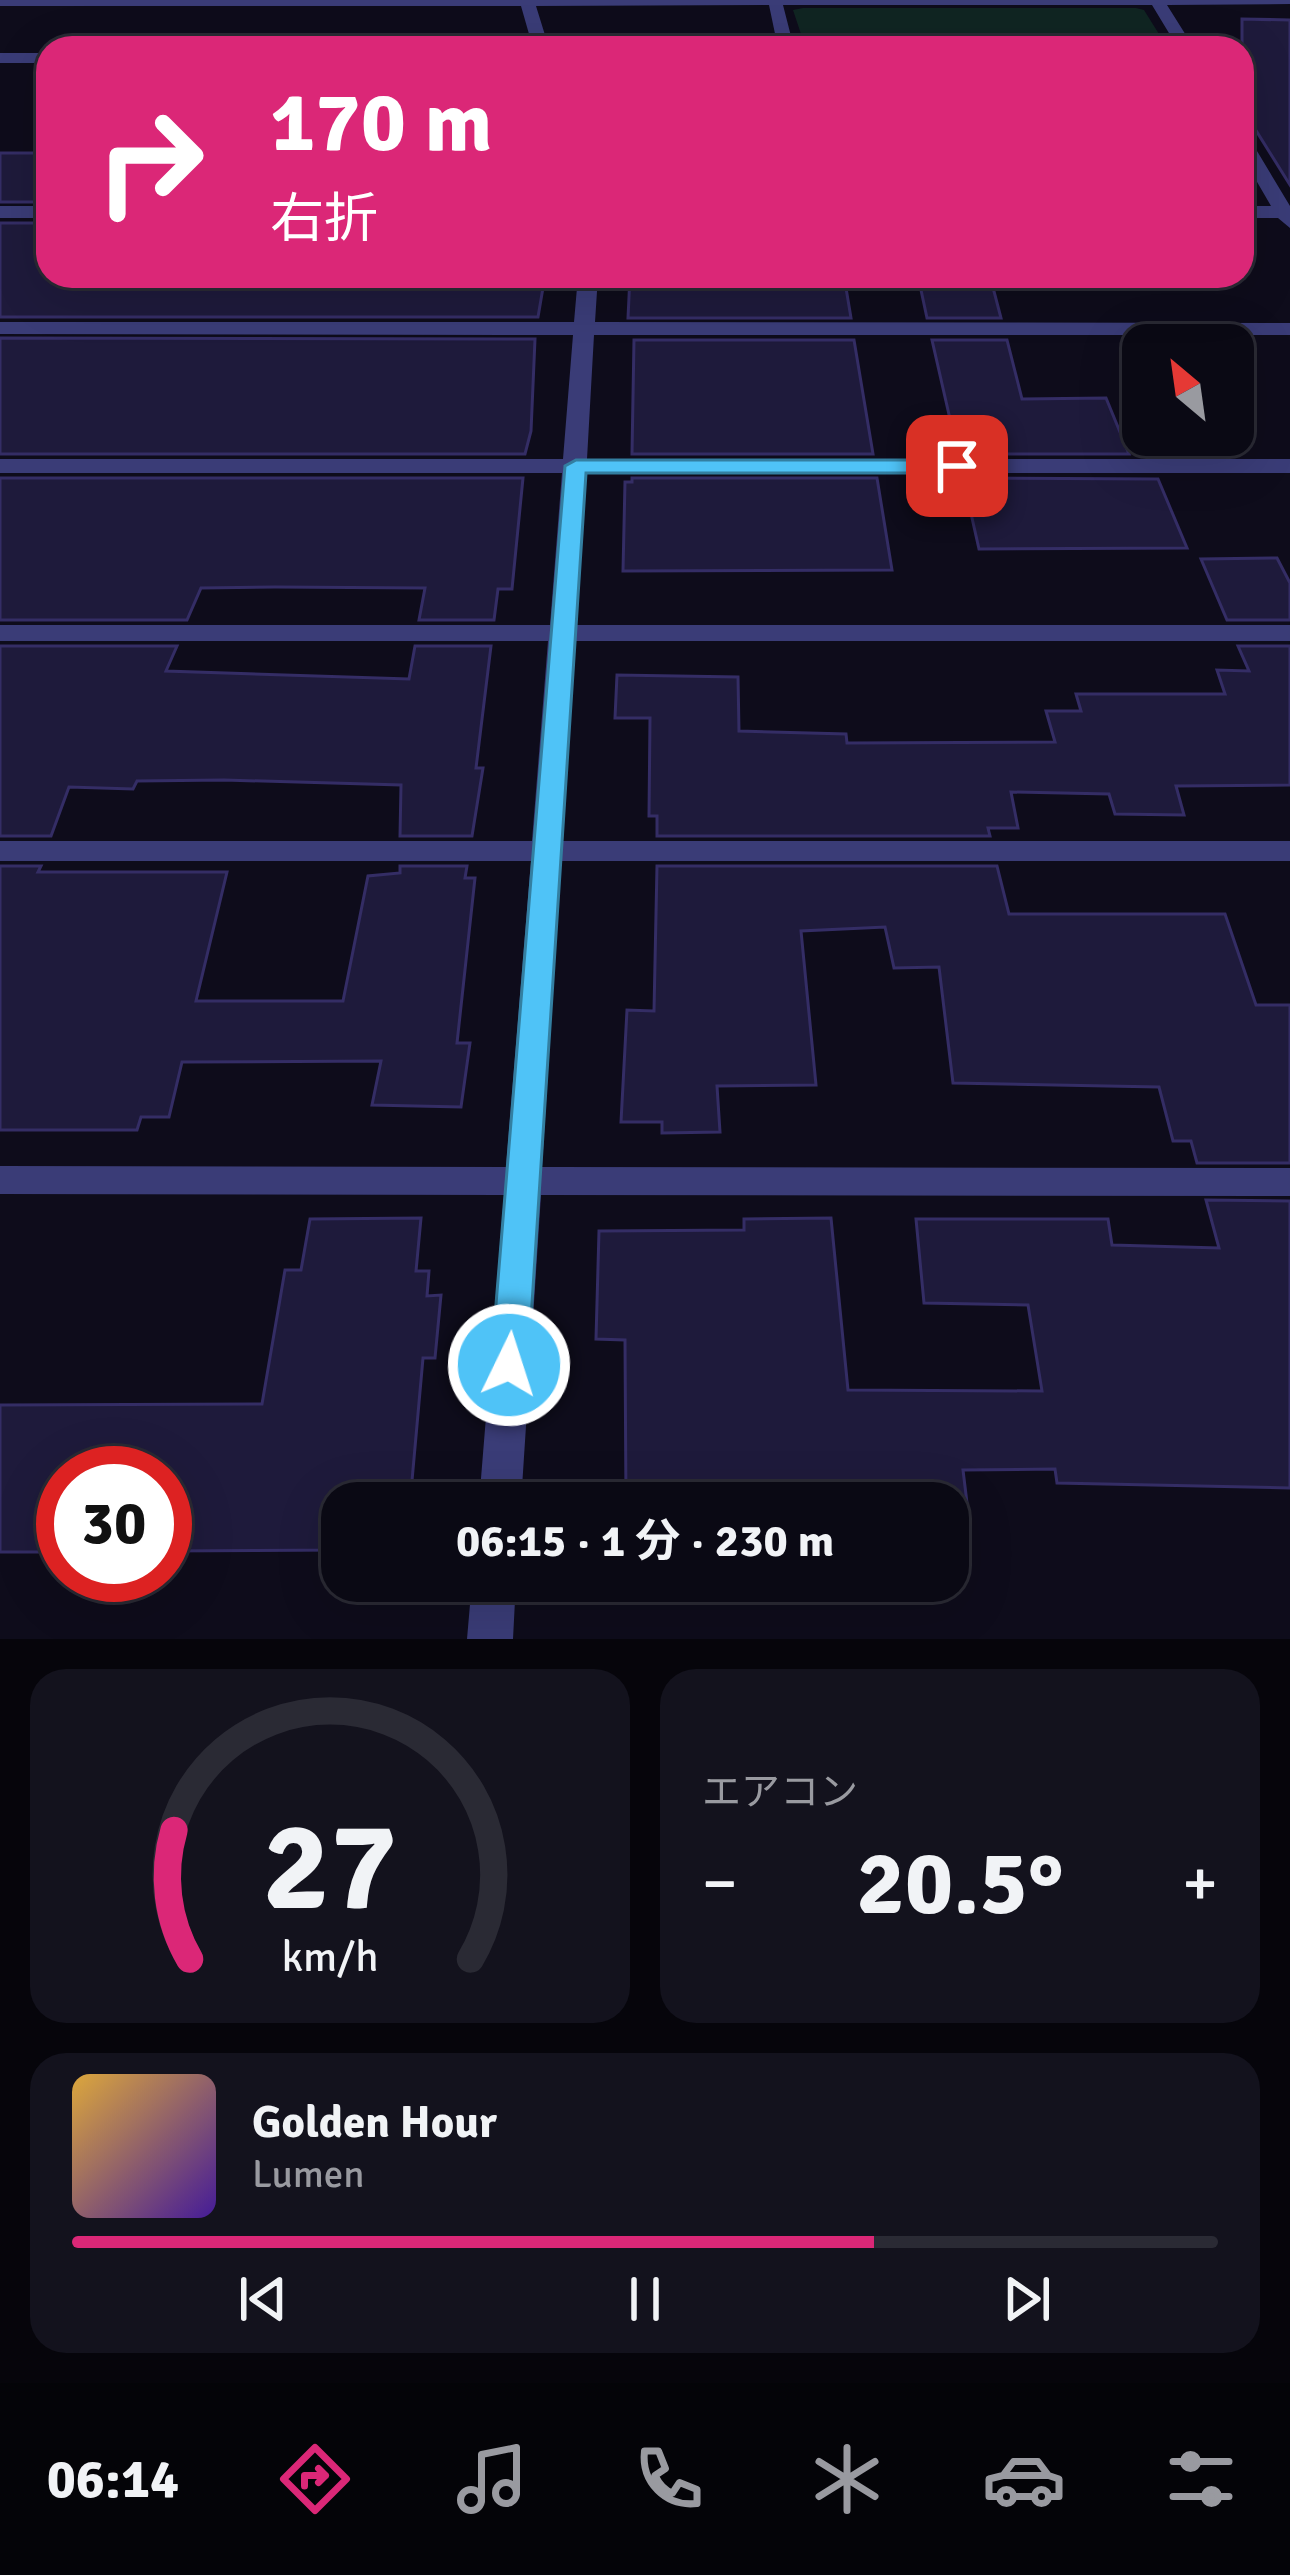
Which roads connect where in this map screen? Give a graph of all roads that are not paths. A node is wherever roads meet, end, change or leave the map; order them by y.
1 (136, 0) edge
2 (527, 0) edge
3 (1157, 0) edge
4 (1290, 0) edge
5 (27, 1) edge
6 (775, 1) edge
7 (0, 2) edge
8 (0, 23) edge
9 (538, 36) edge
10 (783, 36) edge
11 (1179, 36) edge
12 (0, 58) edge
13 (36, 58) edge
14 (1254, 161) edge
15 (0, 212) edge
16 (36, 212) edge
17 (1254, 213) edge
18 (1288, 215) edge
19 (587, 288) edge
20 (0, 328) edge
21 (1290, 329) edge
22 (584, 330) junction
23 (0, 466) edge
24 (576, 466) junction
25 (1290, 466) edge
26 (561, 632) junction
27 (0, 634) edge
28 (1290, 634) edge
29 (0, 851) edge
30 (546, 851) junction
31 (1290, 851) edge
32 (0, 1180) edge
33 (522, 1181) junction
34 (1290, 1182) edge
35 (501, 1482) edge
36 (493, 1602) edge
37 (490, 1639) edge

1 - 2 street
1 - 5 street
2 - 6 street
2 - 9 street
3 - 4 street
3 - 6 street
3 - 11 street
5 - 7 street
5 - 8 street
6 - 10 street
12 - 13 street
14 - 18 street
15 - 16 street
17 - 18 street
19 - 22 street
20 - 22 street
21 - 22 street
22 - 24 street
23 - 24 street
24 - 25 street
24 - 26 street
26 - 27 street
26 - 28 street
26 - 30 street
29 - 30 street
30 - 31 street
30 - 33 street
32 - 33 street
33 - 34 street
33 - 35 street
36 - 37 street

